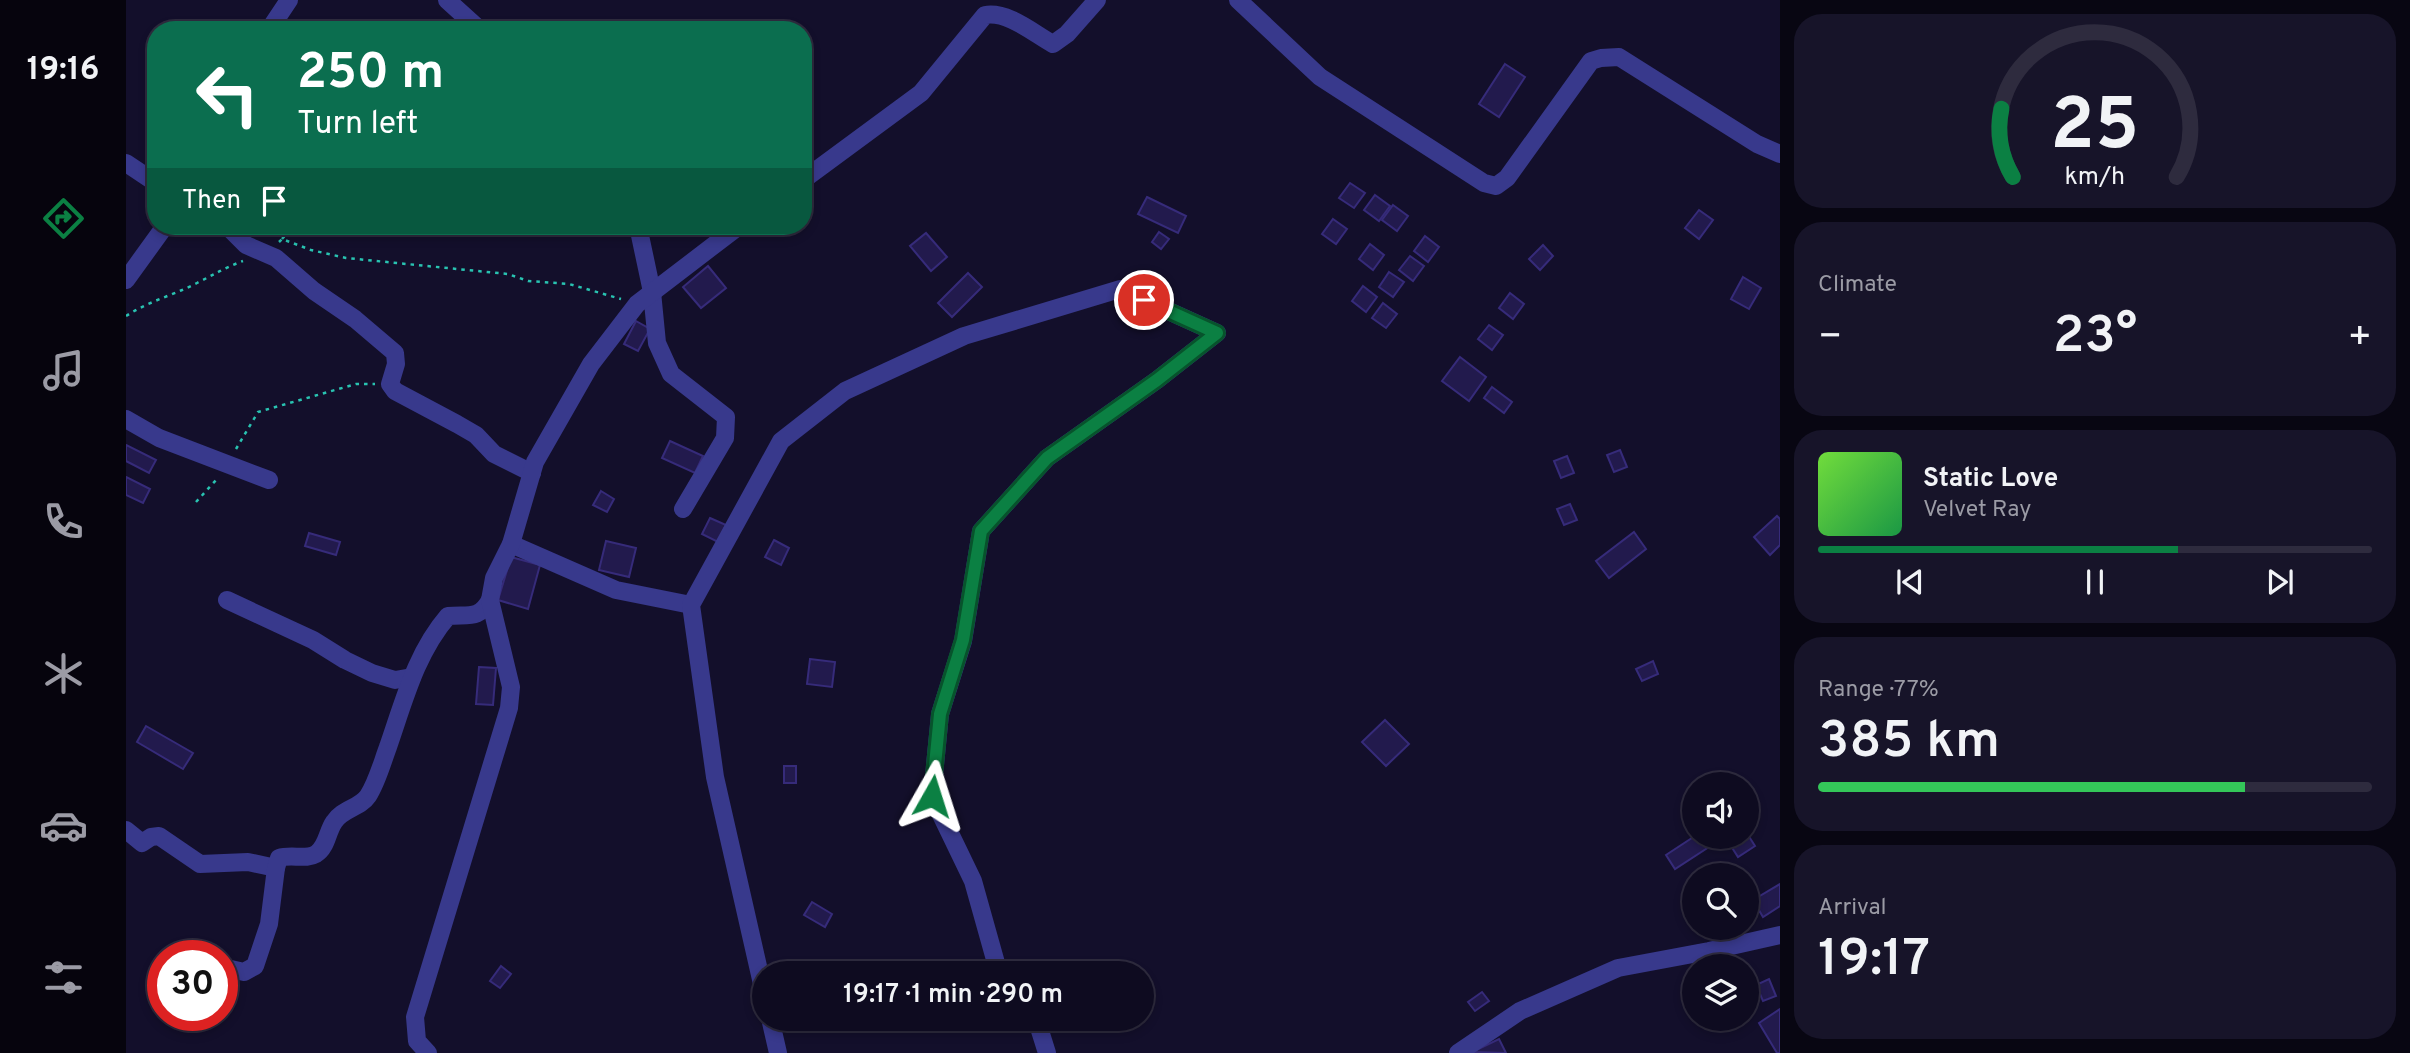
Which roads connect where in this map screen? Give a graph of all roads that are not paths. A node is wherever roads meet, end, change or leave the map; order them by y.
1 (289, 0) edge
2 (447, 0) edge
3 (1097, 0) edge
4 (1238, 0) edge
5 (275, 21) edge
6 (470, 21) edge
7 (1780, 154) edge
8 (126, 163) edge
9 (812, 173) edge
10 (147, 177) edge
11 (158, 235) edge
12 (236, 235) edge
13 (639, 235) edge
14 (727, 235) edge
15 (126, 280) edge
16 (644, 298) junction
17 (126, 419) edge
18 (531, 473) junction
19 (269, 480) dead end
20 (683, 509) dead end
21 (511, 544) junction
22 (227, 600) dead end
23 (490, 600) junction
24 (691, 605) junction
25 (412, 677) junction
26 (126, 830) edge
27 (276, 869) junction
28 (1780, 935) edge
29 (757, 961) edge
30 (995, 961) edge
31 (238, 971) edge
32 (773, 1031) edge
33 (1040, 1031) edge
34 (428, 1053) edge
35 (778, 1053) edge
36 (1047, 1053) edge
37 (1458, 1053) edge

1 - 5 street
2 - 6 street
3 - 9 street
4 - 7 street
8 - 10 street
11 - 15 street
12 - 18 street
13 - 16 street
14 - 16 street
16 - 18 street
16 - 20 street
17 - 19 street
18 - 21 street
21 - 23 street
21 - 24 street
22 - 25 street
23 - 25 street
23 - 34 street
24 - 29 street
24 - 30 street
25 - 27 street
26 - 27 street
27 - 31 street
28 - 37 street
32 - 35 street
33 - 36 street

